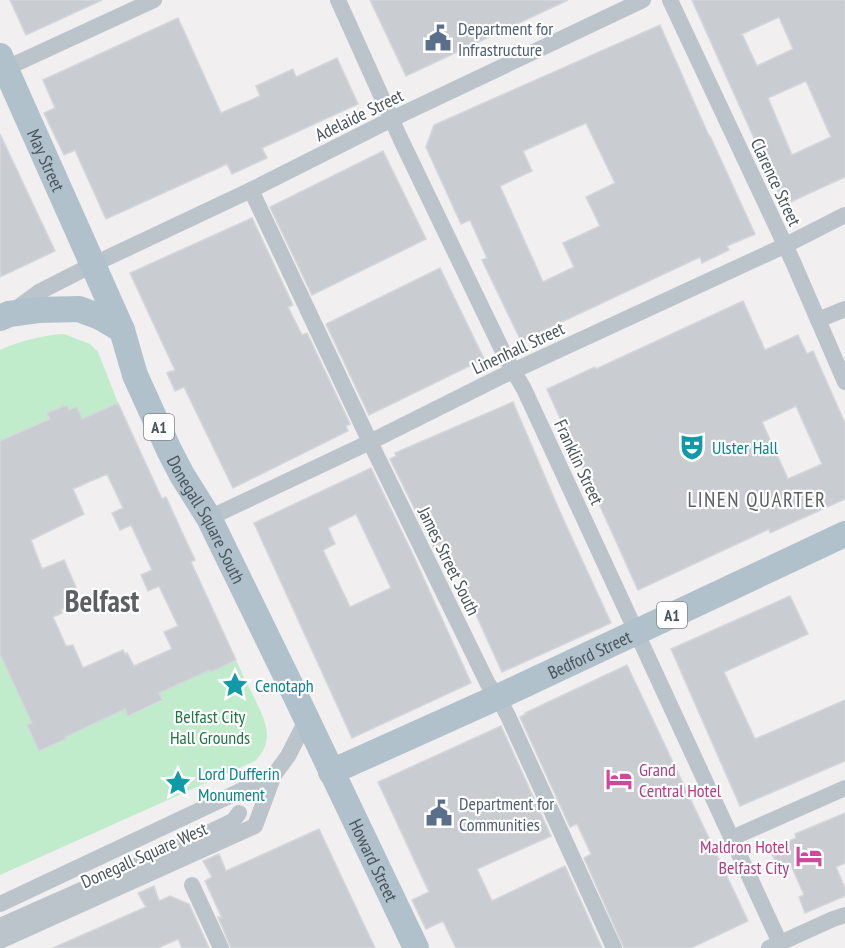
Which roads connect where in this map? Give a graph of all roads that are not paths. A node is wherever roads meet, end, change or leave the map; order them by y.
1 (154, 0) edge
2 (338, 0) edge
3 (643, 0) edge
4 (670, 0) edge
5 (2, 65) edge
6 (392, 119) junction
7 (251, 190) junction
8 (845, 215) edge
9 (784, 246) junction
10 (92, 265) junction
11 (845, 309) edge
12 (4, 316) edge
13 (818, 320) junction
14 (122, 330) junction
15 (513, 371) junction
16 (845, 382) edge
17 (370, 442) junction
18 (209, 518) junction
19 (845, 534) edge
20 (635, 632) junction
21 (498, 697) junction
22 (307, 719) junction
23 (331, 772) junction
24 (274, 775) junction
25 (845, 788) edge
26 (732, 838) junction
27 (192, 885) dead end
28 (0, 904) edge
29 (0, 915) edge
30 (845, 915) edge
31 (0, 926) edge
32 (0, 941) edge
33 (774, 945) edge
34 (221, 948) edge
35 (416, 948) edge
36 (614, 948) edge

1 - 5 street
2 - 6 street, Franklin Street
3 - 6 street, Adelaide Street
4 - 9 street, Clarence Street
5 - 10 main road, May Street
6 - 7 street, Adelaide Street
6 - 15 street, Franklin Street
7 - 10 street, Adelaide Street
7 - 17 street, James Street South
8 - 9 street, Linenhall Street
9 - 13 street, Clarence Street
9 - 15 street, Linenhall Street
10 - 12 street, Adelaide Street
10 - 14 main road, Donegall Square South
11 - 13 street
12 - 14 main road
13 - 16 street, Clarence Street
14 - 18 main road, Donegall Square South / A1
15 - 17 street, Linenhall Street
15 - 20 street, Franklin Street
17 - 18 street, Linenhall Street
17 - 21 street, James Street South
18 - 22 main road, Donegall Square South / A1
19 - 20 main road, Bedford Street / A1
20 - 21 main road, Bedford Street / A1
20 - 26 street, Franklin Street
21 - 23 main road, Bedford Street / A1
21 - 36 street, James Street South
22 - 23 main road, Donegall Square South / A1
22 - 24 street, Donegall Square West
23 - 35 main road, Howard Street / A1
24 - 28 street, Donegall Square West
24 - 32 street, Donegall Square West
25 - 26 street
26 - 33 street, Franklin Street
27 - 34 street
29 - 31 street
30 - 33 street

